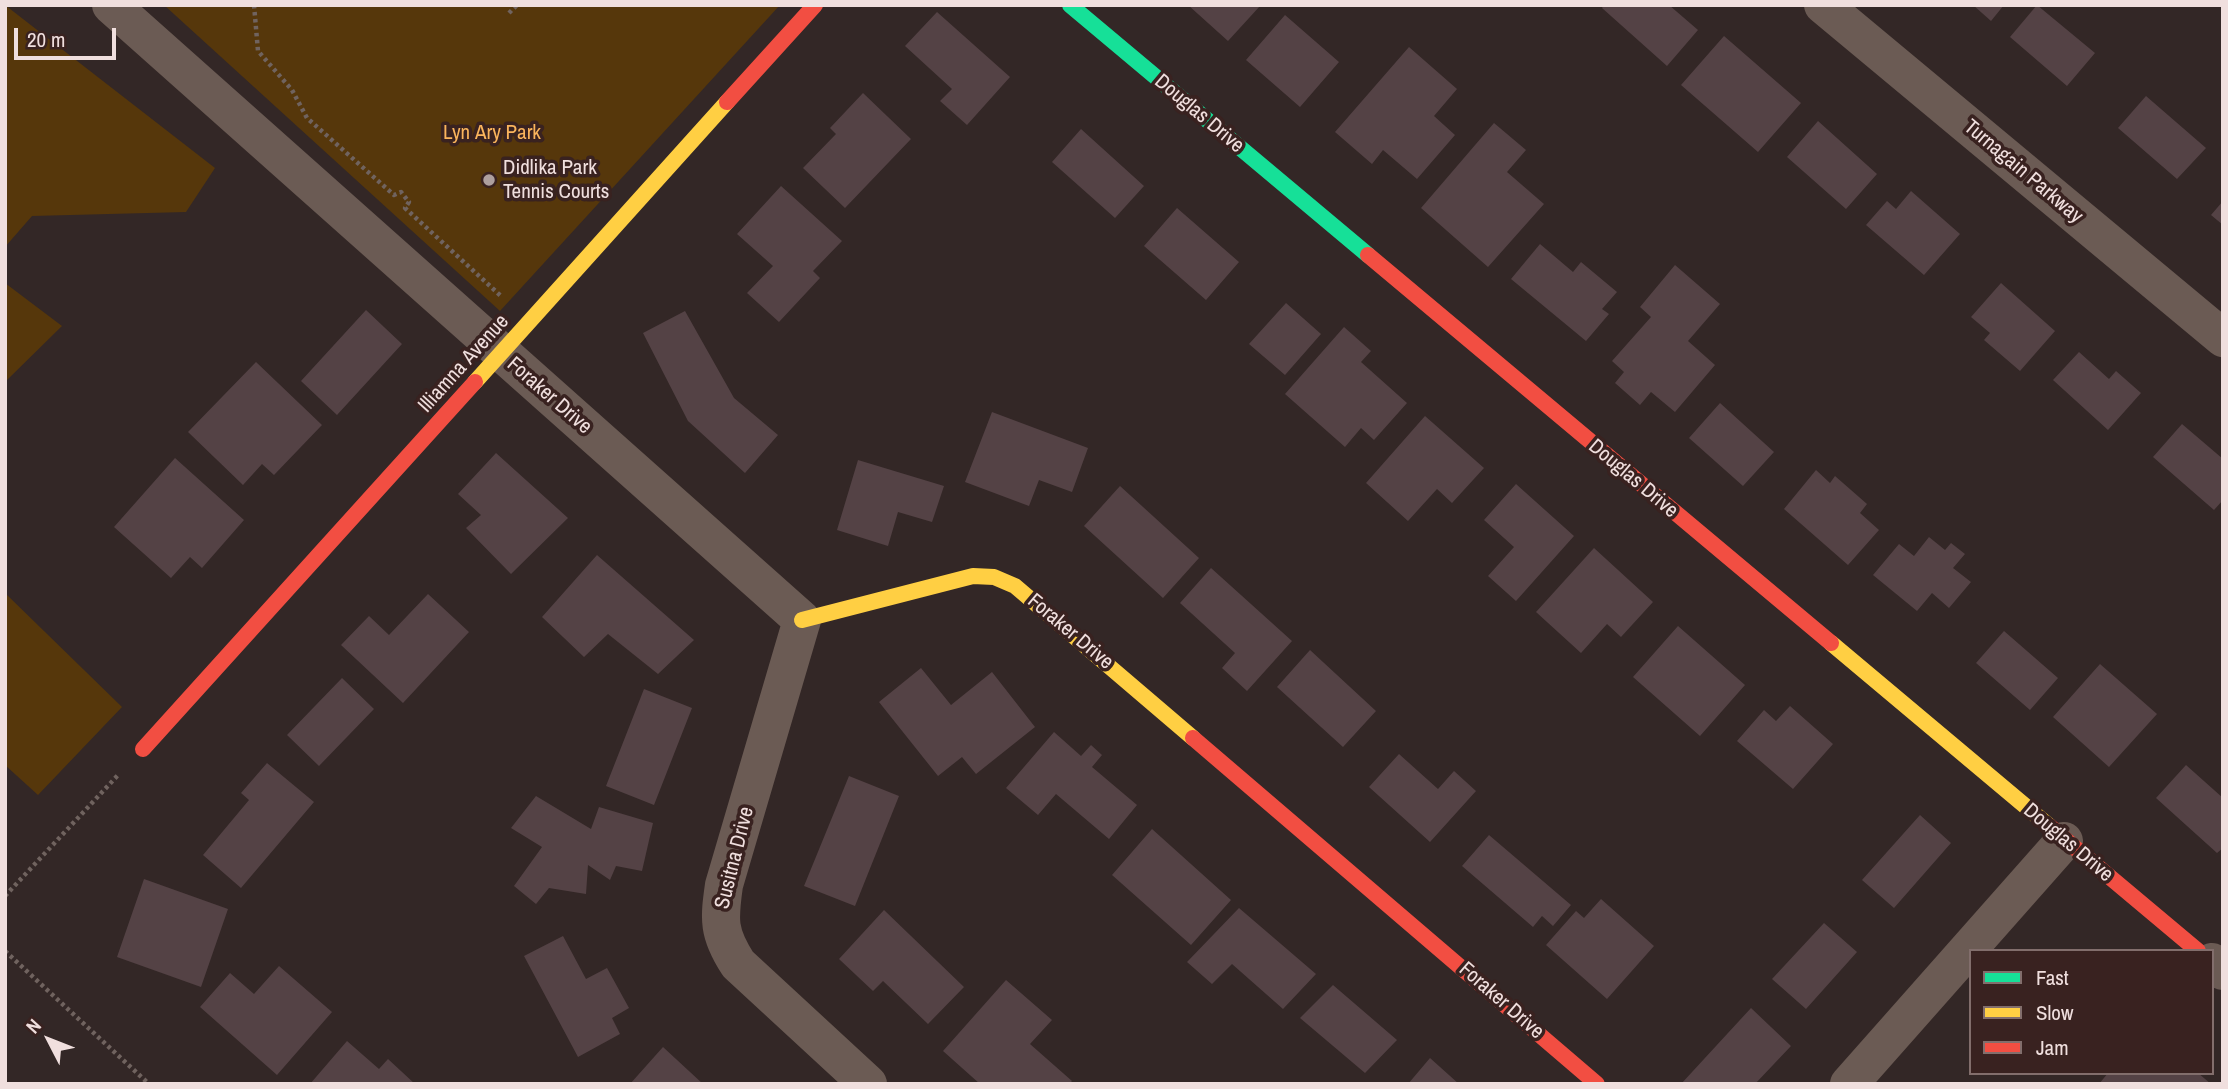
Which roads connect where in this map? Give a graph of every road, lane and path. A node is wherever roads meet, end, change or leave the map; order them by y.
1 (111, 5) edge
2 (254, 5) edge
3 (517, 5) edge
4 (815, 5) edge
5 (1070, 5) edge
6 (1823, 5) edge
7 (509, 13) dead end
8 (503, 299) dead end
9 (2223, 338) edge
10 (501, 354) junction
11 (802, 620) junction
12 (142, 749) joint
13 (2064, 841) junction
14 (5, 896) edge
15 (2197, 949) edge
16 (5, 951) edge
17 (149, 1084) edge
18 (868, 1084) edge
19 (1597, 1084) edge
20 (1849, 1084) edge

1 - 10 street, Foraker Drive
2 - 8 path
3 - 7 path
4 - 10 street, Illiamna Avenue
5 - 13 street, Douglas Drive
6 - 9 street, Turnagain Parkway
10 - 11 street, Foraker Drive
10 - 12 street, Illiamna Avenue
11 - 18 street, Susitna Drive
11 - 19 street, Foraker Drive
12 - 14 path
13 - 15 street, Douglas Drive
13 - 20 street
16 - 17 path

